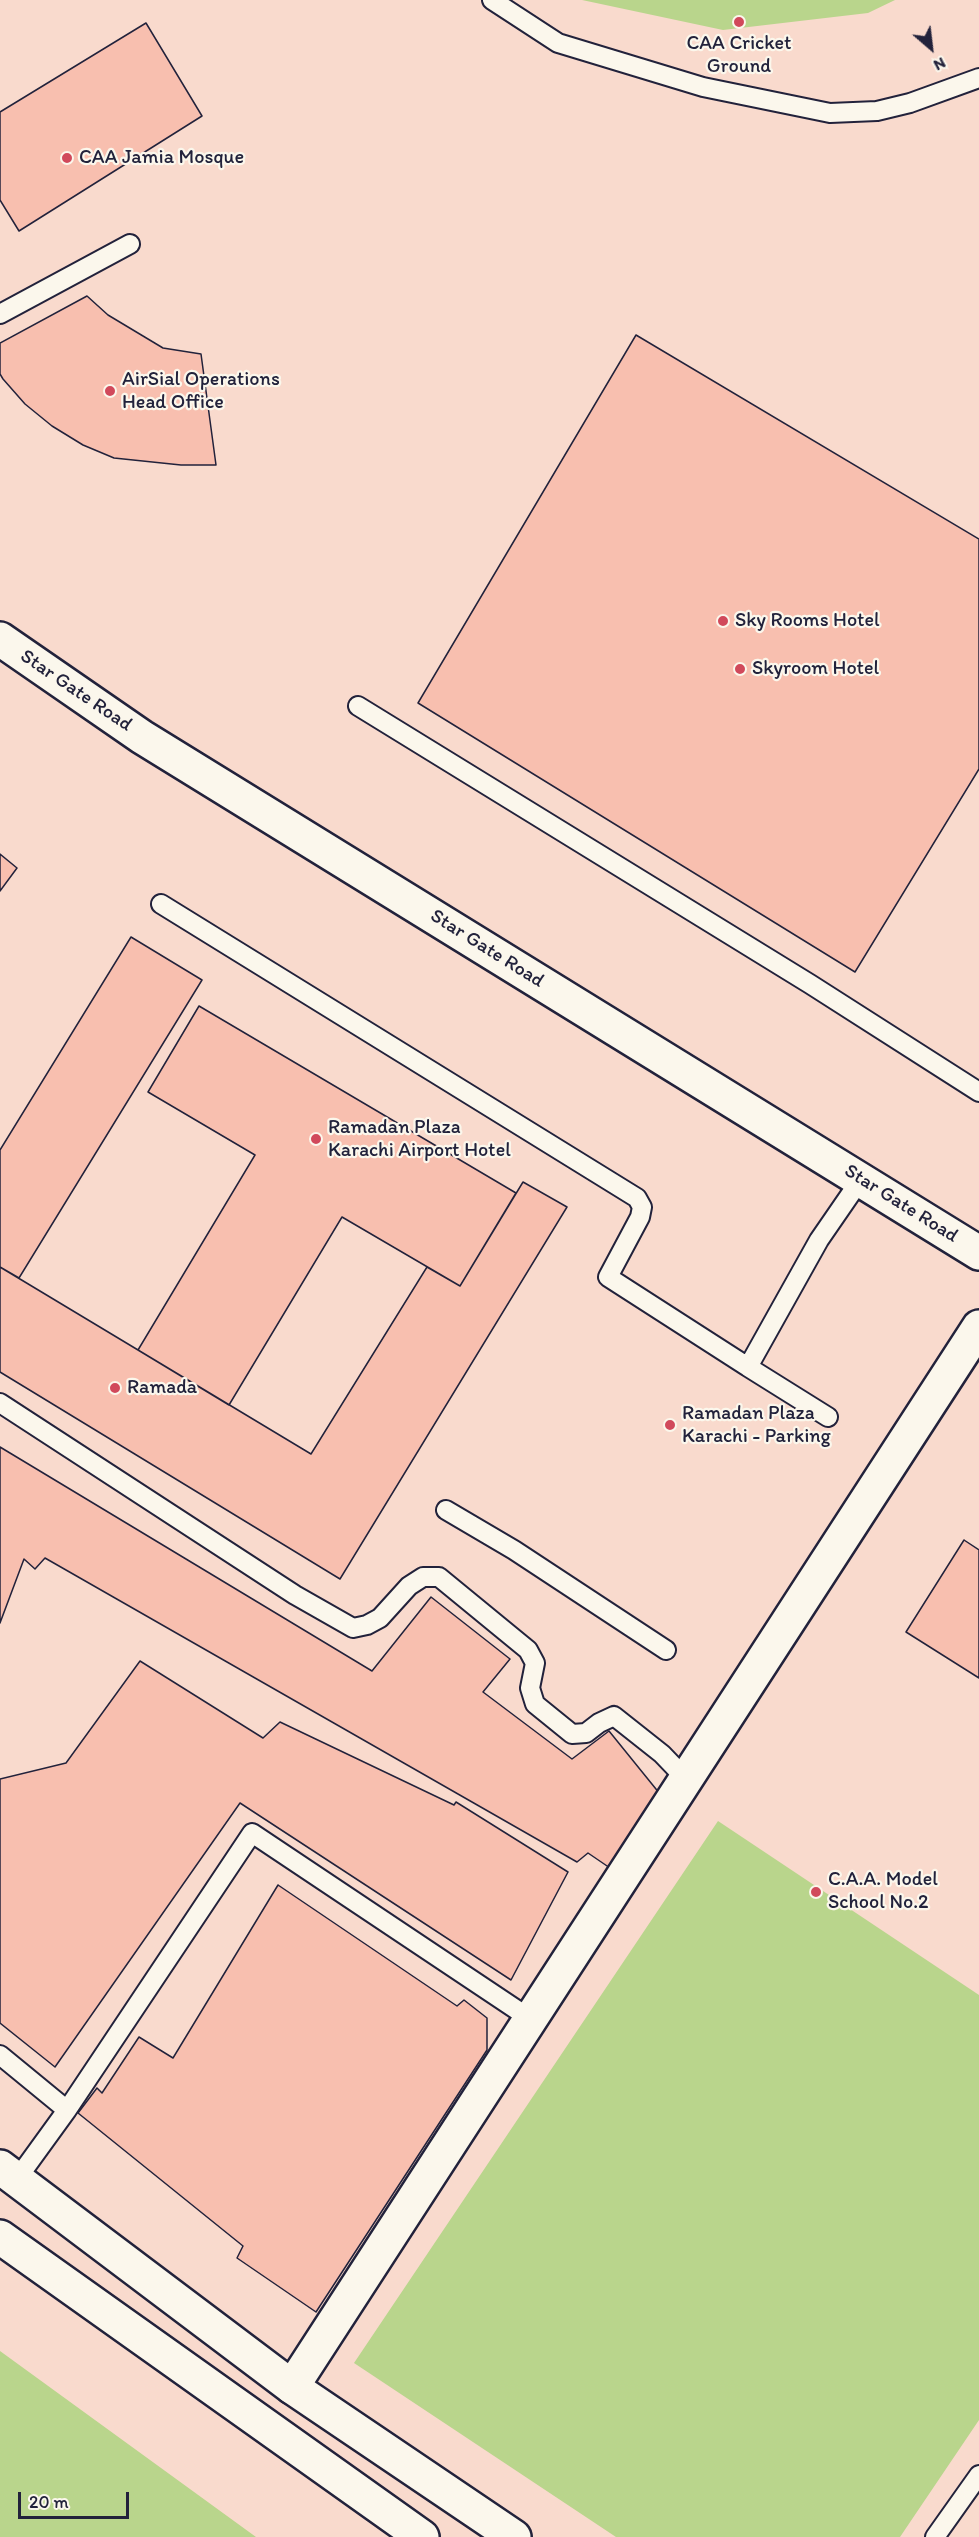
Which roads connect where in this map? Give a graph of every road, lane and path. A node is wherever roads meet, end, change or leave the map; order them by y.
1 (492, 0) edge
2 (979, 78) edge
3 (130, 244) dead end
4 (0, 314) edge
5 (0, 639) edge
6 (358, 706) dead end
7 (161, 904) dead end
8 (979, 1092) edge
9 (861, 1179) junction
10 (979, 1253) edge
11 (979, 1327) edge
12 (748, 1367) junction
13 (0, 1402) edge
14 (828, 1417) dead end
15 (446, 1510) dead end
16 (666, 1650) dead end
17 (685, 1778) junction
18 (530, 2018) junction
19 (0, 2055) edge
20 (67, 2110) junction
21 (8, 2173) edge
22 (0, 2237) edge
23 (113, 2252) junction
24 (79, 2292) junction
25 (292, 2387) junction
26 (979, 2475) edge
27 (422, 2537) edge
28 (514, 2537) edge
29 (935, 2537) edge

1 - 2 lane
3 - 4 lane
5 - 9 street, Star Gate Road
6 - 8 lane
7 - 12 lane
9 - 10 street, Star Gate Road
9 - 12 lane
11 - 17 street
12 - 14 lane
13 - 17 lane
15 - 16 lane
17 - 18 street
18 - 20 lane
18 - 25 street
19 - 20 lane
20 - 21 lane
21 - 23 street
22 - 24 street
23 - 24 street
23 - 25 street
24 - 27 street
25 - 28 street
26 - 29 lane

